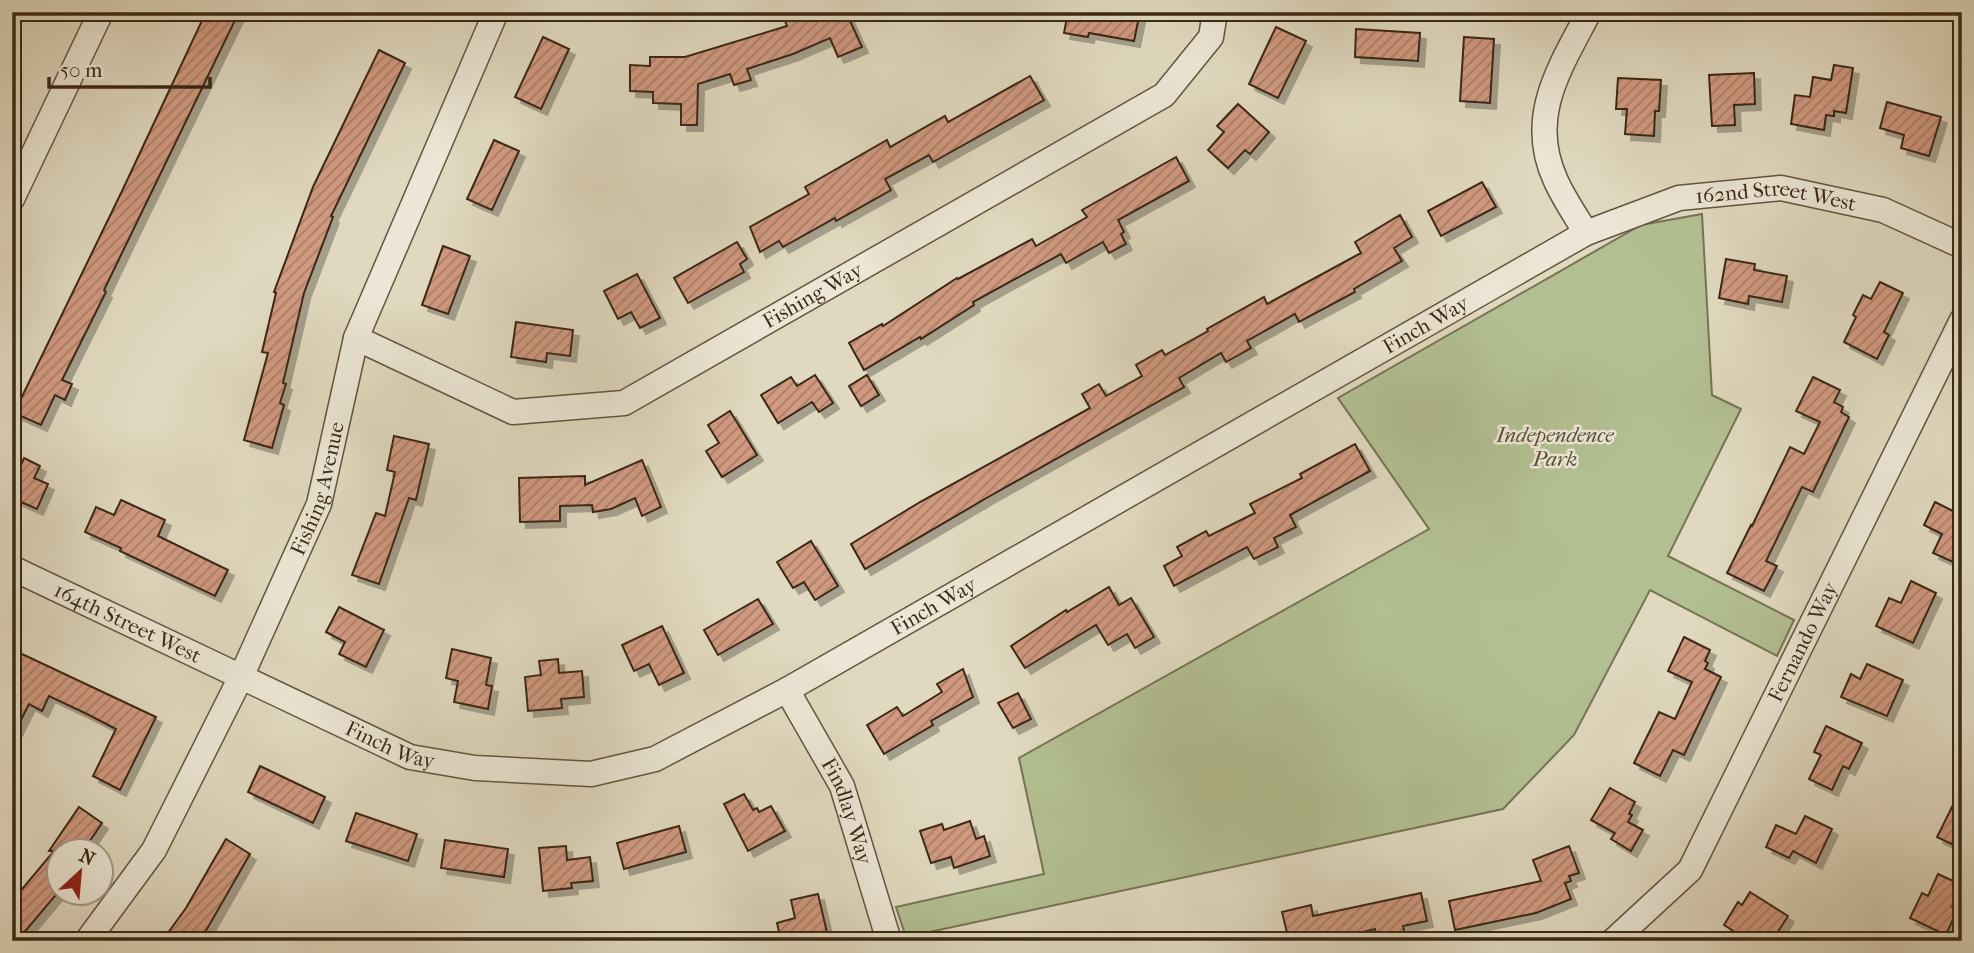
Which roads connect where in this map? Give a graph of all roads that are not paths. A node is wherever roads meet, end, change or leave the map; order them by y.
1 (101, 12) edge
2 (496, 12) edge
3 (1216, 12) edge
4 (1589, 12) edge
5 (12, 199) edge
6 (1586, 233) junction
7 (1962, 246) edge
8 (1962, 320) edge
9 (356, 338) junction
10 (12, 568) edge
11 (242, 677) junction
12 (788, 690) junction
13 (87, 941) edge
14 (889, 941) edge
15 (1613, 941) edge

1 - 5 street
2 - 9 street, Fishing Avenue
3 - 9 street, Fishing Way
4 - 6 street
6 - 7 street, 162nd Street West
6 - 12 street, Finch Way
8 - 15 street, Fernando Way
9 - 11 street, Fishing Avenue
10 - 11 street, 164th Street West
11 - 12 street, Finch Way
11 - 13 street, Fishing Avenue
12 - 14 street, Findlay Way

